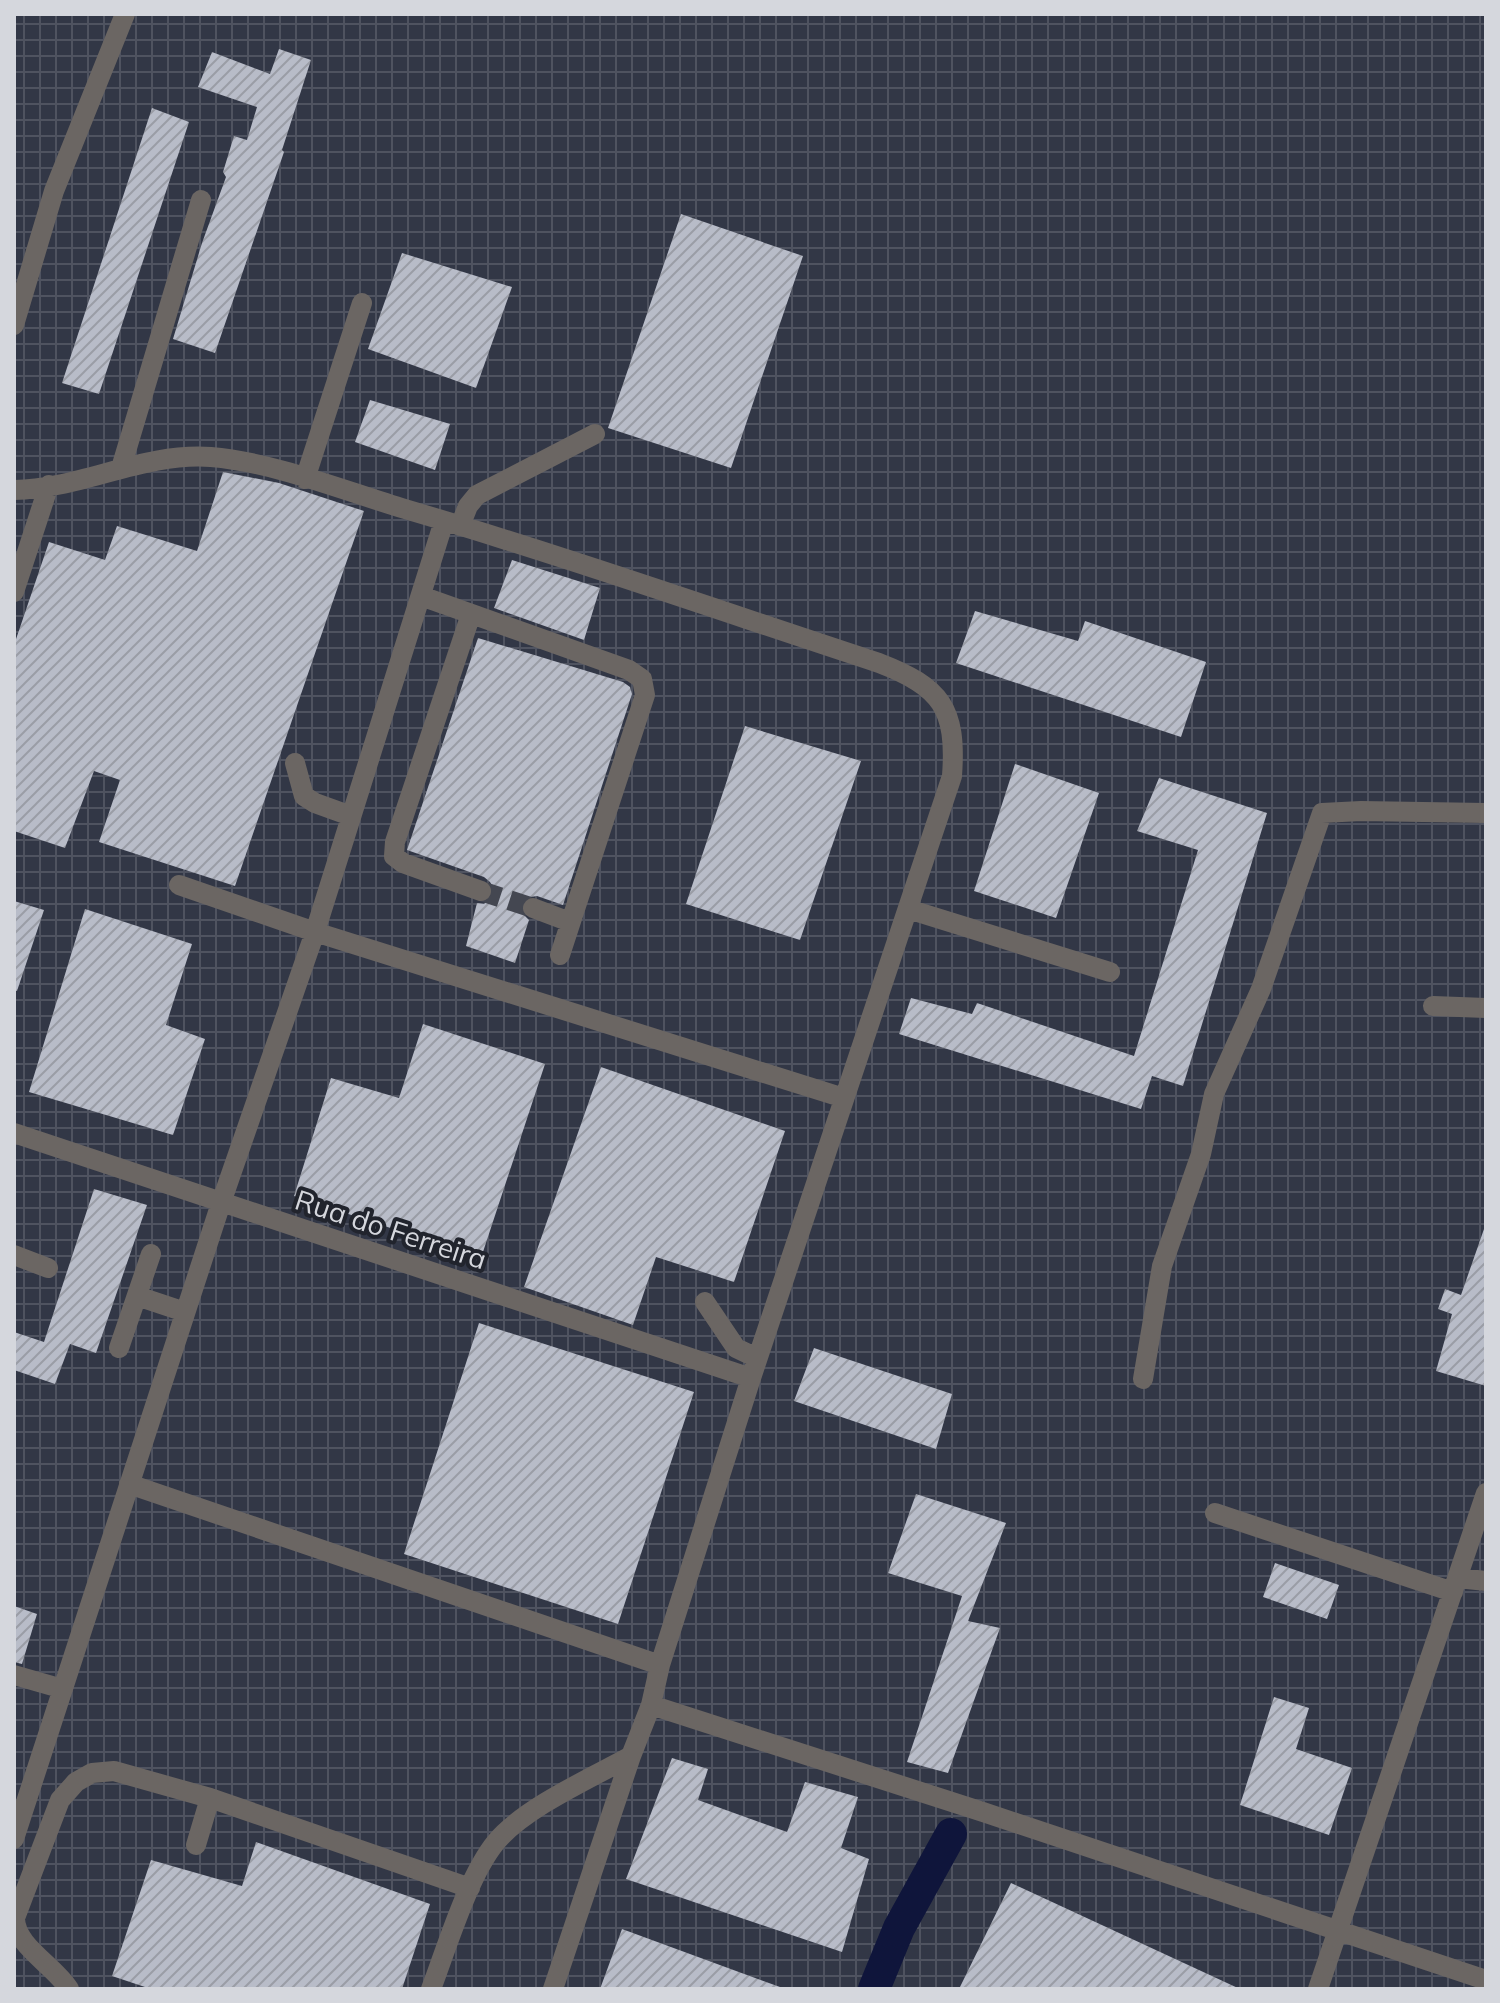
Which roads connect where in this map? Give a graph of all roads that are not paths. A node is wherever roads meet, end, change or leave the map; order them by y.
1 (125, 14) edge
2 (201, 200) dead end
3 (362, 303) dead end
4 (14, 325) edge
5 (595, 434) dead end
6 (121, 468) junction
7 (305, 479) junction
8 (49, 485) junction
9 (14, 490) edge
10 (452, 523) junction
11 (14, 592) edge
12 (421, 596) junction
13 (471, 614) junction
14 (295, 763) dead end
15 (1486, 813) edge
16 (351, 816) junction
17 (179, 885) dead end
18 (481, 891) tunnel mouth
19 (533, 908) tunnel mouth
20 (908, 909) junction
21 (570, 922) junction
22 (315, 932) junction
23 (560, 955) dead end
24 (1110, 972) dead end
25 (1433, 1006) dead end
26 (1486, 1008) edge
27 (844, 1098) junction
28 (14, 1133) edge
29 (221, 1203) junction
30 (151, 1254) dead end
31 (14, 1255) edge
32 (48, 1268) dead end
33 (137, 1296) junction
34 (705, 1302) dead end
35 (185, 1312) junction
36 (119, 1348) dead end
37 (754, 1368) junction
38 (1143, 1379) dead end
39 (129, 1484) junction
40 (1486, 1493) edge
41 (1215, 1513) dead end
42 (1486, 1581) edge
43 (1456, 1585) junction
44 (660, 1665) junction
45 (14, 1675) edge
46 (63, 1689) junction
47 (651, 1705) junction
48 (631, 1756) junction
49 (210, 1798) junction
50 (14, 1839) edge
51 (196, 1845) dead end
52 (470, 1888) junction
53 (1338, 1933) junction
54 (1486, 1980) edge
55 (69, 1989) edge
56 (431, 1989) edge
57 (553, 1989) edge
58 (1318, 1989) edge

1 - 4 street
2 - 6 street
3 - 7 street
5 - 10 street
6 - 7 street
6 - 8 street
7 - 10 street
8 - 9 street
8 - 11 street
10 - 12 street
10 - 20 street
12 - 13 street
12 - 16 street
13 - 18 street
13 - 21 street
14 - 16 street
15 - 38 street
16 - 22 street
17 - 22 street
19 - 21 street
20 - 24 street
20 - 27 street
21 - 23 street
22 - 27 street
22 - 29 street
25 - 26 street
27 - 37 street
28 - 29 street, Rua do Ferreira
29 - 35 street
29 - 37 street, Rua do Ferreira
30 - 33 street
31 - 32 street
33 - 35 street
33 - 36 street
34 - 37 street
35 - 39 street
37 - 44 street
39 - 44 street
39 - 46 street
40 - 43 street
41 - 43 street
42 - 43 street
43 - 53 street
44 - 47 street
45 - 46 street
46 - 50 street
47 - 48 street
47 - 53 street
48 - 52 street
48 - 57 street
49 - 51 street
49 - 52 street
49 - 55 street
52 - 56 street
53 - 54 street
53 - 58 street

